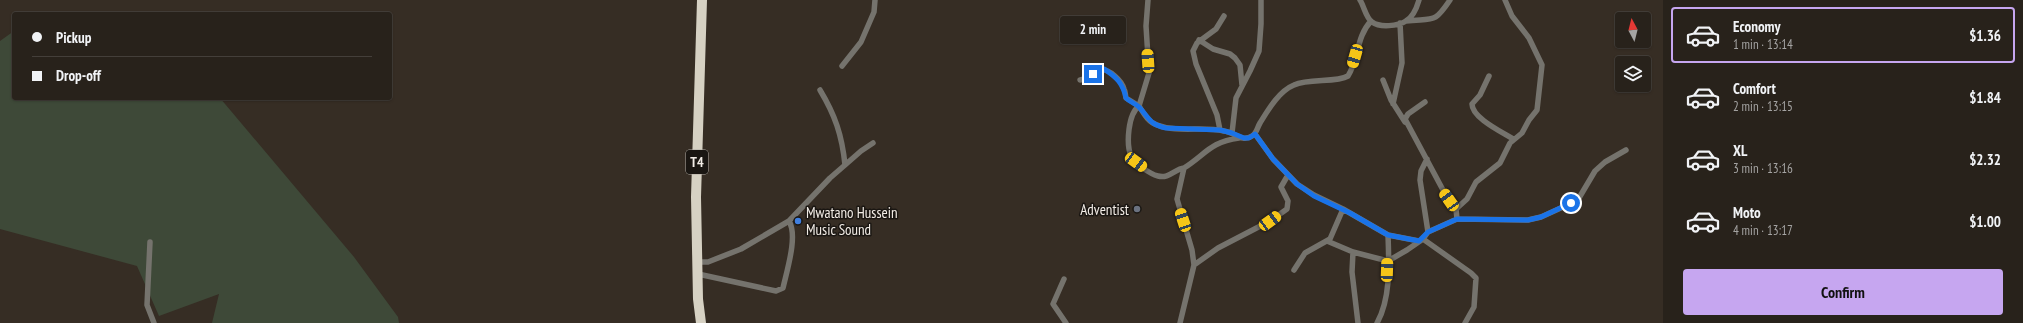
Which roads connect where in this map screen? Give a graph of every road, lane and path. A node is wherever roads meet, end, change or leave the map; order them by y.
1 (702, 0) edge
2 (875, 0) edge
3 (1148, 0) edge
4 (1261, 0) edge
5 (1360, 0) edge
6 (1419, 0) edge
7 (1450, 0) edge
8 (1505, 0) edge
9 (1224, 16) dead end
10 (1371, 22) junction
11 (1403, 22) junction
12 (1199, 40) junction
13 (842, 66) dead end
14 (1489, 76) dead end
15 (1080, 80) dead end
16 (1383, 80) dead end
17 (1242, 86) junction
18 (820, 90) dead end
19 (1425, 102) dead end
20 (1393, 104) junction
21 (1139, 106) junction
22 (1407, 124) junction
23 (1220, 130) junction
24 (1232, 133) junction
25 (1255, 134) junction
26 (1239, 138) junction
27 (1513, 139) junction
28 (873, 143) dead end
29 (1626, 150) dead end
30 (1427, 159) junction
31 (845, 165) junction
32 (1184, 168) junction
33 (1288, 176) junction
34 (1343, 209) junction
35 (1456, 209) junction
36 (1457, 219) junction
37 (789, 221) junction
38 (1428, 232) junction
39 (1388, 235) junction
40 (1421, 240) junction
41 (1327, 241) junction
42 (150, 242) dead end
43 (1353, 252) junction
44 (1388, 261) junction
45 (698, 262) junction
46 (1194, 265) junction
47 (1294, 270) dead end
48 (698, 274) junction
49 (1064, 279) dead end
50 (154, 323) edge
51 (701, 323) edge
52 (1066, 323) edge
53 (1180, 323) edge
54 (1358, 323) edge
55 (1377, 323) edge
56 (1465, 323) edge

1 - 45 highway, T4
2 - 13 street
3 - 21 street
4 - 17 street
5 - 10 street
6 - 11 street
7 - 11 street
8 - 27 street
9 - 12 street
10 - 11 street
10 - 25 street
11 - 20 street
12 - 17 street
12 - 23 street
14 - 27 street
15 - 21 street
16 - 20 street
17 - 24 street
18 - 31 street
19 - 22 street
20 - 22 street
21 - 23 street
21 - 32 street
22 - 30 street
23 - 24 street
24 - 26 street
25 - 26 street
25 - 33 street
26 - 32 street
27 - 35 street
28 - 31 street
29 - 36 street
30 - 35 street
30 - 38 street
31 - 37 street
32 - 46 street
33 - 34 street
33 - 46 street
34 - 39 street
34 - 41 street
35 - 36 street
36 - 38 street
37 - 45 street
37 - 48 street
38 - 40 street
39 - 40 street
39 - 44 street
40 - 44 street
40 - 56 street
41 - 43 street
41 - 47 street
42 - 50 street
43 - 44 street
43 - 54 street
44 - 55 street
45 - 48 highway, T4
46 - 53 street
48 - 51 highway, T4
49 - 52 street

